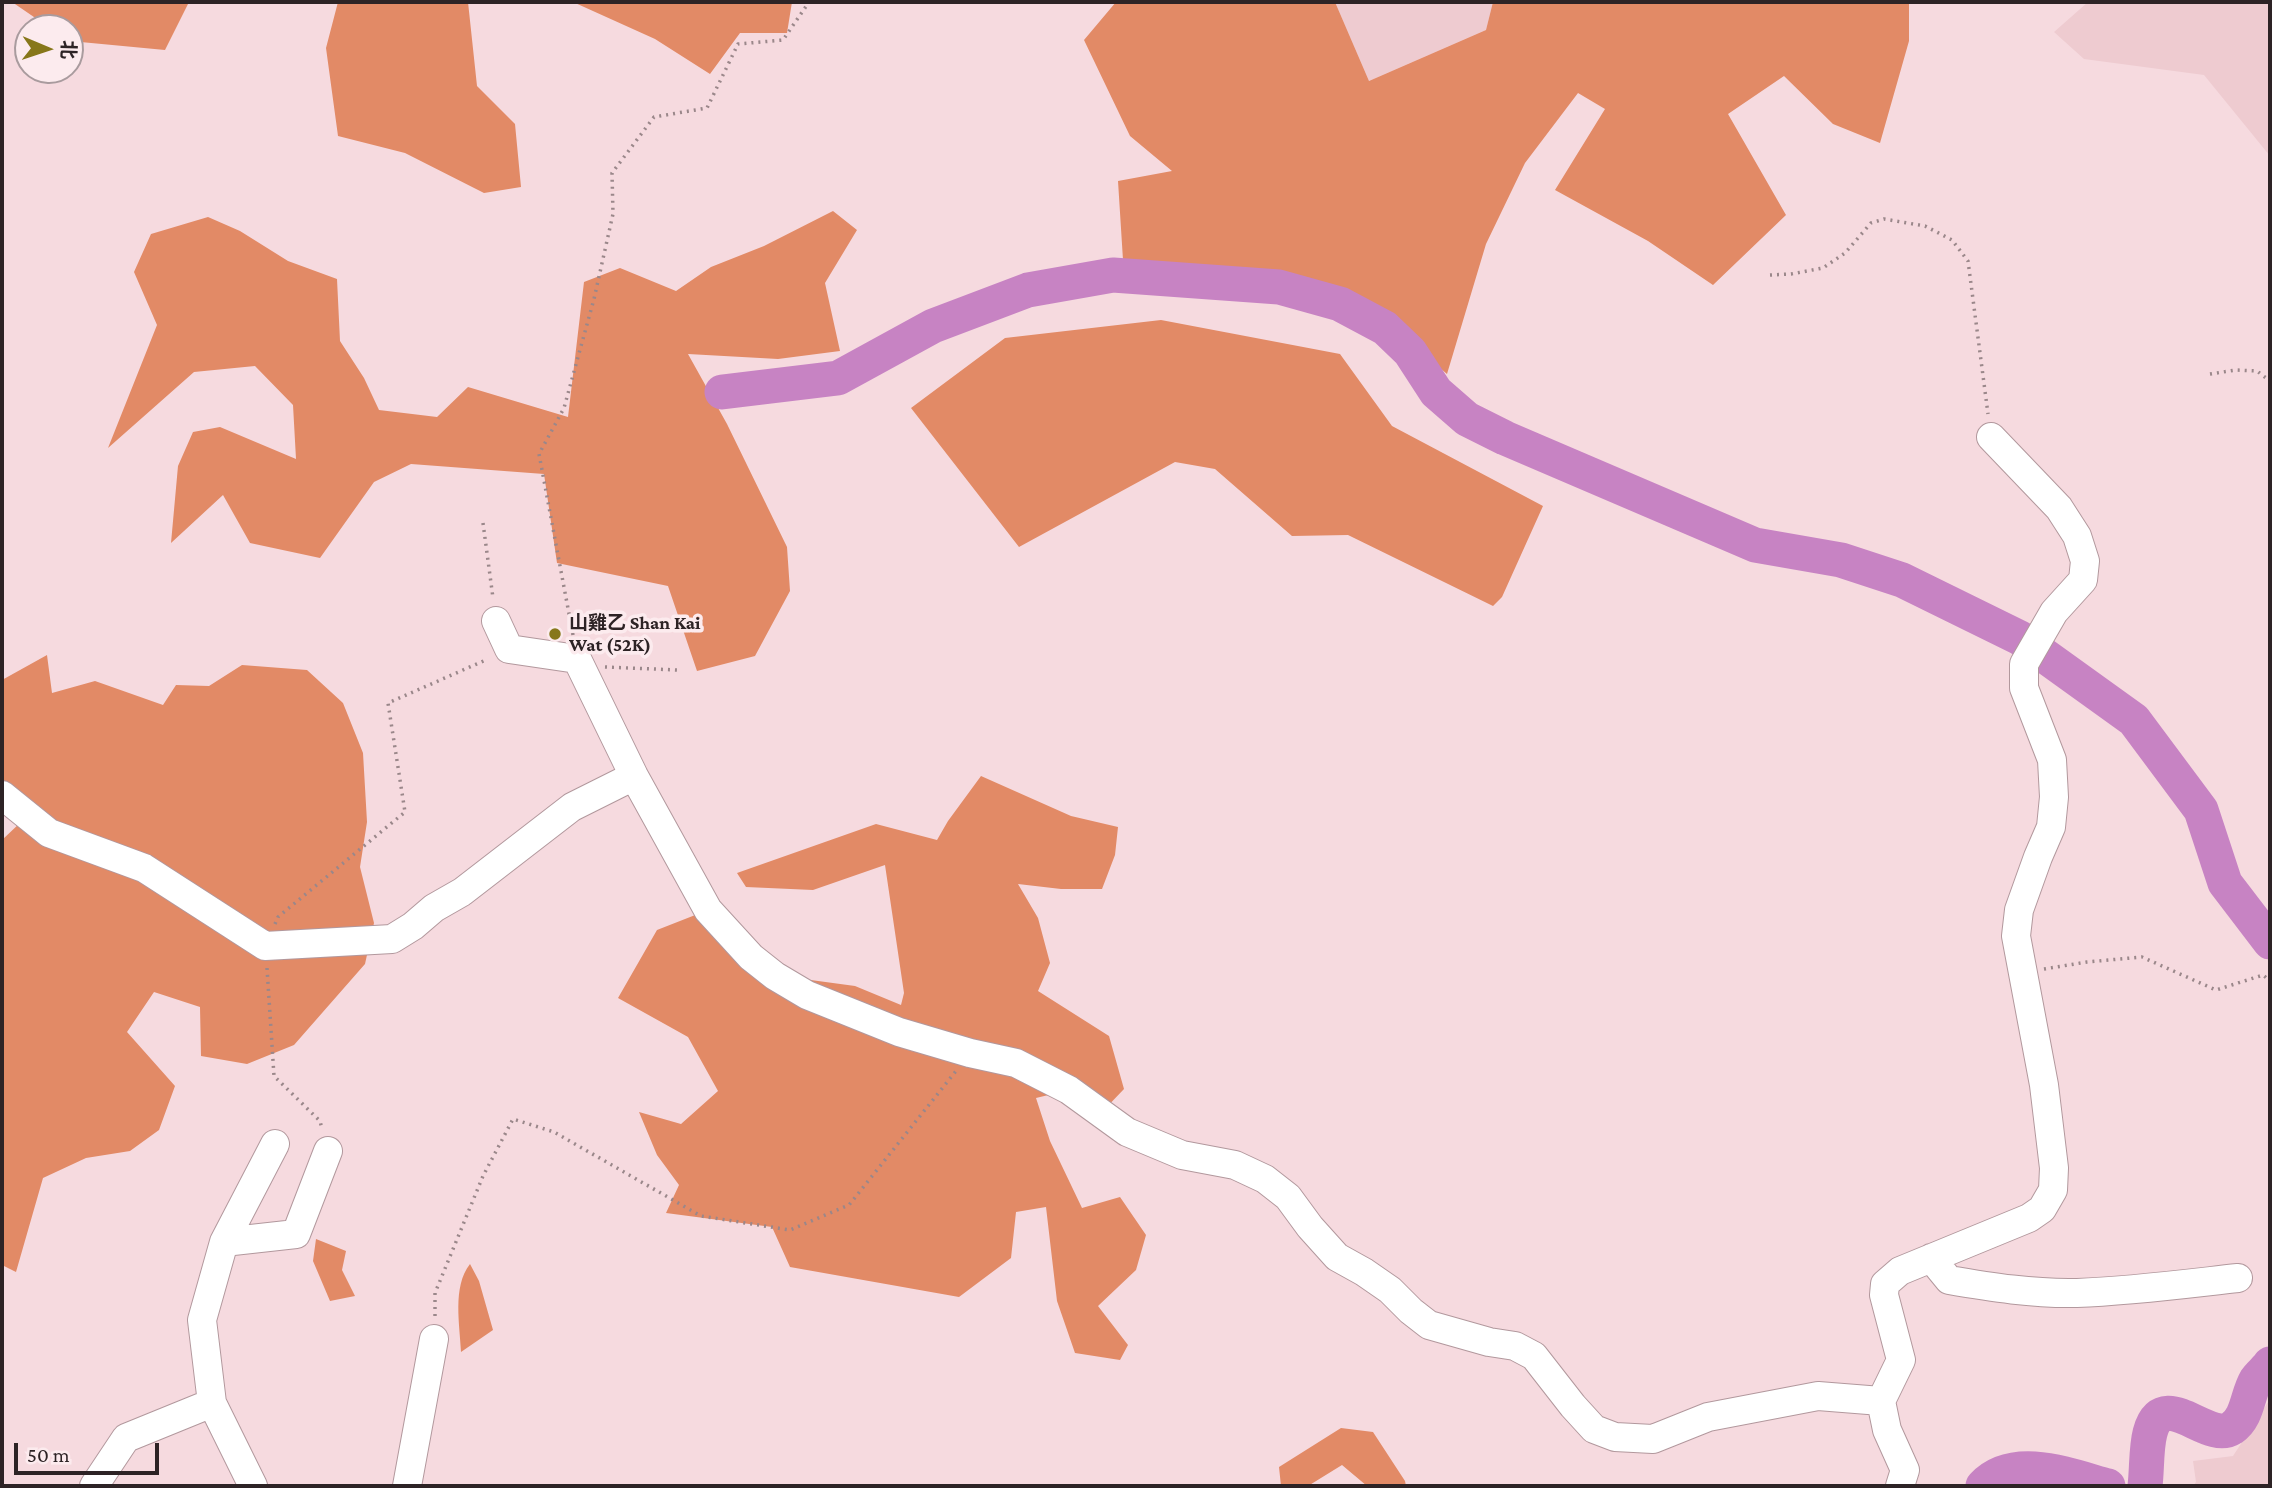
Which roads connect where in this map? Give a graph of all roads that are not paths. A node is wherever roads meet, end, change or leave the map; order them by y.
1 (1991, 437) road end
2 (496, 621) road end
3 (634, 776) junction
4 (2, 795) edge
5 (275, 1144) dead end
6 (328, 1151) road end
7 (224, 1242) junction
8 (1931, 1258) junction
9 (2238, 1278) dead end
10 (435, 1339) road end
11 (1881, 1401) junction
12 (212, 1403) junction
13 (94, 1486) edge
14 (253, 1486) edge
15 (407, 1486) edge
16 (1900, 1486) edge

1 - 8 street
2 - 3 street
3 - 4 street
3 - 11 street
5 - 7 street
6 - 7 street
7 - 12 street
8 - 9 street
8 - 11 street
10 - 15 street
11 - 16 street
12 - 13 street
12 - 14 street

